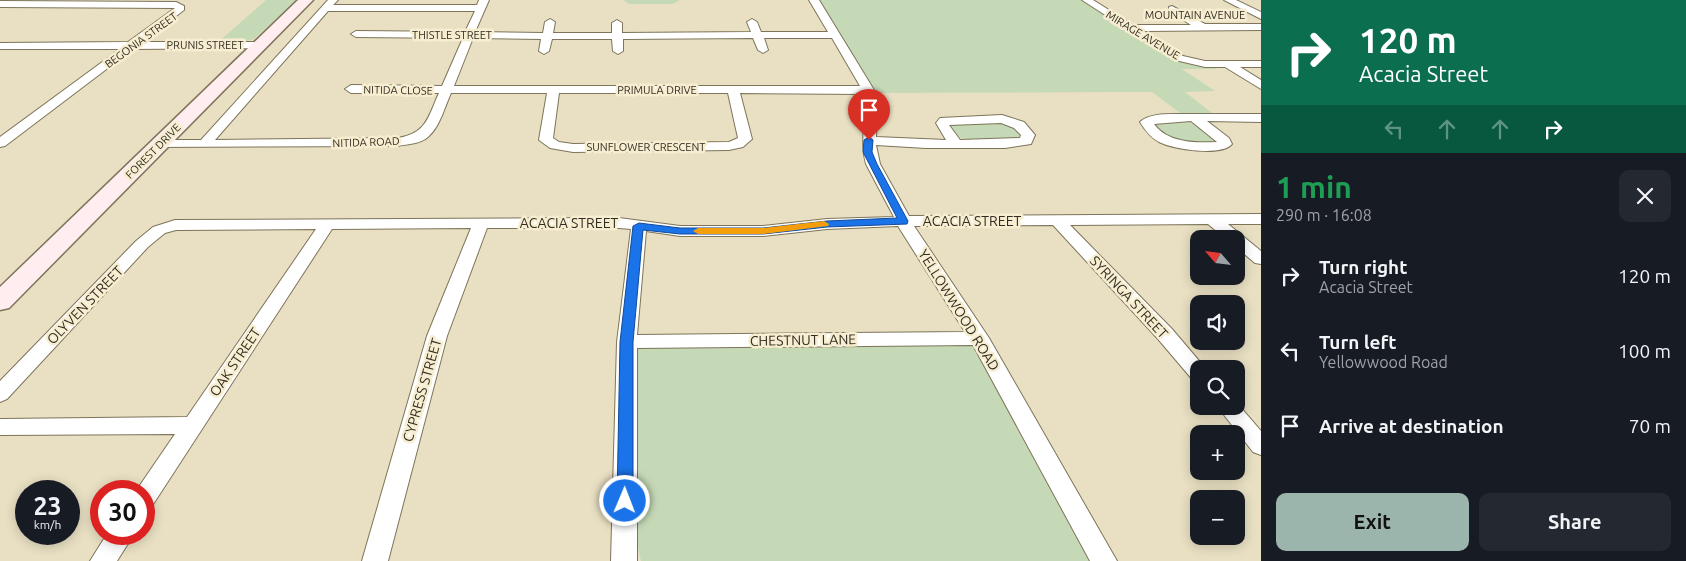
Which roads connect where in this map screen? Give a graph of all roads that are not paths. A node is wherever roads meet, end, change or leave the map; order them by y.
1 (306, 0) edge
2 (814, 0) edge
3 (1087, 0) edge
4 (1230, 0) edge
5 (0, 4) edge
6 (329, 4) edge
7 (483, 4) edge
8 (1172, 9) dead end
9 (1261, 16) edge
10 (550, 22) dead end
11 (685, 22) dead end
12 (752, 22) dead end
13 (617, 23) dead end
14 (1203, 27) junction
15 (1261, 27) edge
16 (1130, 28) junction
17 (356, 34) dead end
18 (468, 35) junction
19 (757, 35) junction
20 (836, 35) junction
21 (548, 36) junction
22 (617, 36) junction
23 (687, 36) junction
24 (260, 45) junction
25 (133, 46) junction
26 (1, 47) edge
27 (763, 50) dead end
28 (544, 51) dead end
29 (618, 51) dead end
30 (1227, 64) junction
31 (1261, 64) edge
32 (1261, 85) edge
33 (352, 89) dead end
34 (553, 90) junction
35 (733, 90) junction
36 (868, 90) junction
37 (445, 91) junction
38 (1195, 118) junction
39 (1261, 118) edge
40 (869, 140) junction
41 (0, 143) edge
42 (159, 144) junction
43 (204, 144) junction
44 (956, 144) junction
45 (1261, 219) edge
46 (1213, 220) junction
47 (903, 221) junction
48 (1058, 221) junction
49 (481, 223) junction
50 (327, 224) junction
51 (175, 225) joint
52 (639, 226) junction
53 (1261, 259) edge
54 (0, 302) edge
55 (980, 338) junction
56 (627, 342) junction
57 (1190, 363) edge
58 (0, 394) edge
59 (1235, 415) edge
60 (193, 424) junction
61 (0, 427) edge
62 (1261, 446) edge
63 (155, 482) edge
64 (113, 545) edge
65 (102, 561) edge
66 (375, 561) edge
67 (624, 561) edge
68 (1104, 561) edge

1 - 24 street, FOREST DRIVE
2 - 20 street, YELLOWWOOD ROAD
3 - 16 street, MIRAGE AVENUE
4 - 9 street
5 - 25 street, BEGONIA STREET
6 - 7 street
6 - 43 street
7 - 18 street, NITIDA ROAD
8 - 14 street
10 - 21 street
11 - 23 street
12 - 19 street
13 - 22 street
14 - 15 street, MOUNTAIN AVENUE
14 - 16 street, MOUNTAIN AVENUE
16 - 30 street, MIRAGE AVENUE
17 - 18 street, THISTLE STREET
18 - 21 street, THISTLE STREET
18 - 37 street, NITIDA ROAD
19 - 20 street, THISTLE STREET
19 - 23 street, THISTLE STREET
19 - 27 street
20 - 36 street, YELLOWWOOD ROAD
21 - 22 street, THISTLE STREET
21 - 28 street
22 - 23 street, THISTLE STREET
22 - 29 street
24 - 25 street, PRUNIS STREET
24 - 42 street, FOREST DRIVE
25 - 26 street, PRUNIS STREET
25 - 41 street, BEGONIA STREET
30 - 31 street, MIRAGE AVENUE
30 - 32 street
33 - 37 street, NITIDA CLOSE
34 - 35 street, PRIMULA DRIVE
34 - 35 street, SUNFLOWER CRESCENT
34 - 37 street, PRIMULA DRIVE
35 - 36 street, PRIMULA DRIVE
36 - 40 street, YELLOWWOOD ROAD
37 - 43 street, NITIDA ROAD
38 - 38 street
38 - 39 street
40 - 44 street
40 - 47 street, YELLOWWOOD ROAD
42 - 43 street, NITIDA ROAD
42 - 54 street, FOREST DRIVE
44 - 44 street
45 - 46 street, ACACIA STREET
46 - 48 street, ACACIA STREET
46 - 53 street
47 - 48 street, ACACIA STREET
47 - 52 street, ACACIA STREET
47 - 55 street, YELLOWWOOD ROAD
48 - 57 street, SYRINGA STREET
49 - 50 street, ACACIA STREET
49 - 52 street, ACACIA STREET
49 - 66 street, CYPRESS STREET
50 - 51 street, ACACIA STREET
50 - 60 street, OAK STREET
51 - 58 street, OLYVEN STREET
52 - 56 street
55 - 56 street, CHESTNUT LANE
55 - 68 street, YELLOWWOOD ROAD
56 - 67 street
59 - 62 street
60 - 61 street
60 - 63 street, OAK STREET
64 - 65 street

